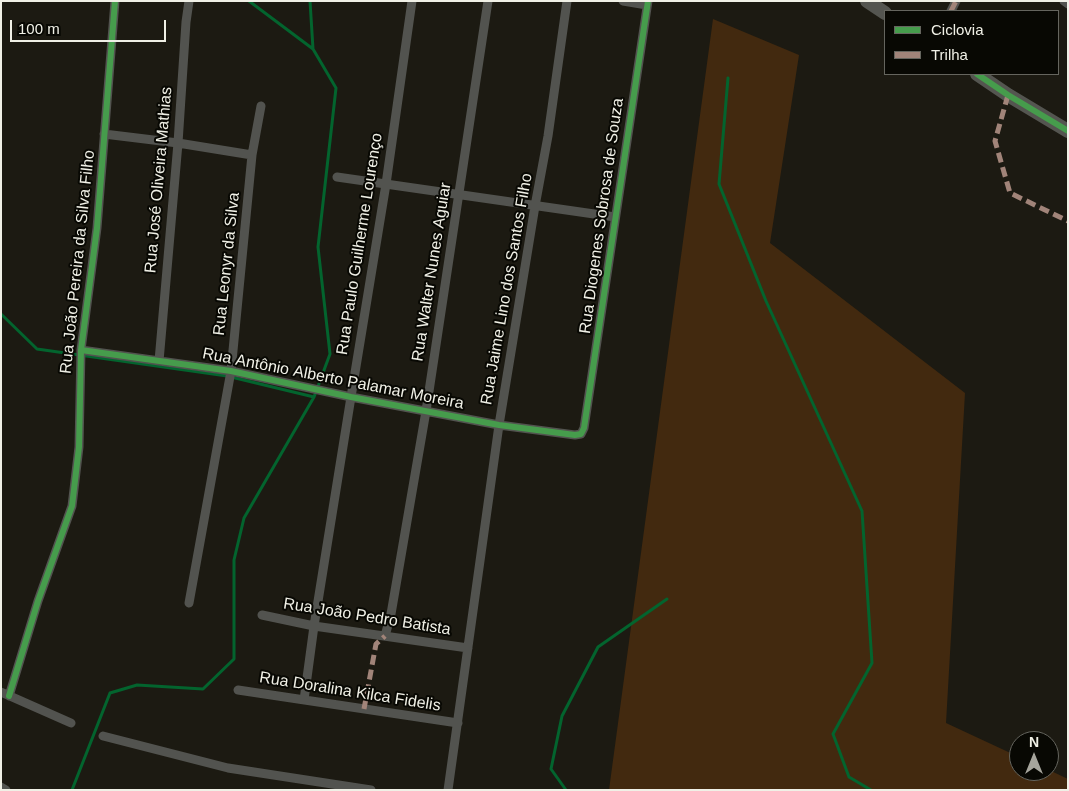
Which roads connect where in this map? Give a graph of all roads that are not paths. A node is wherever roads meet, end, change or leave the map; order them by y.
1 (114, 1) edge
2 (189, 1) edge
3 (412, 1) edge
4 (488, 1) edge
5 (567, 1) edge
6 (623, 1) edge
7 (867, 1) edge
8 (1064, 1) edge
9 (647, 3) edge
10 (1068, 4) edge
11 (884, 12) edge
12 (978, 75) edge
13 (261, 106) dead end
14 (1068, 131) edge
15 (104, 134) junction
16 (178, 143) junction
17 (252, 154) junction
18 (337, 177) dead end
19 (386, 184) junction
20 (459, 194) junction
21 (535, 206) junction
22 (615, 217) junction
23 (80, 350) junction
24 (159, 361) junction
25 (231, 370) junction
26 (350, 397) junction
27 (426, 411) junction
28 (499, 425) junction
29 (581, 434) joint
30 (189, 603) dead end
31 (262, 615) dead end
32 (314, 626) junction
33 (386, 636) junction
34 (468, 648) junction
35 (238, 690) dead end
36 (5, 694) edge
37 (304, 700) junction
38 (71, 723) dead end
39 (458, 723) junction
40 (103, 736) dead end
41 (1, 787) edge
42 (6, 790) edge
43 (371, 790) edge
44 (448, 790) edge

1 - 15 street, Rua João Pereira da Silva Filho
2 - 16 street, Rua José Oliveira Mathias
3 - 19 street, Rua Paulo Guilherme Lourenço
4 - 20 street, Rua Walter Nunes Aguiar
5 - 21 street, Rua Jaime Lino dos Santos Filho
6 - 9 street
7 - 11 main road
8 - 10 street
9 - 22 street, Rua Diogenes Sobrosa de Souza
12 - 14 main road
13 - 17 street, Rua Leonyr da Silva
15 - 16 street
15 - 23 street, Rua João Pereira da Silva Filho
16 - 17 street
16 - 24 street, Rua José Oliveira Mathias
17 - 25 street, Rua Leonyr da Silva
18 - 19 street
19 - 20 street
19 - 26 street, Rua Paulo Guilherme Lourenço
20 - 21 street
20 - 27 street, Rua Walter Nunes Aguiar
21 - 22 street
21 - 28 street, Rua Jaime Lino dos Santos Filho
22 - 29 street, Rua Diogenes Sobrosa de Souza
23 - 24 street, Rua Antônio Alberto Palamar Moreira
23 - 36 street, Rua João Pereira da Silva Filho
24 - 25 street, Rua Antônio Alberto Palamar Moreira
25 - 26 street, Rua Antônio Alberto Palamar Moreira
25 - 30 street, Rua Leonyr da Silva
26 - 27 street, Rua Antônio Alberto Palamar Moreira
26 - 32 street, Rua Paulo Guilherme Lourenço
27 - 28 street, Rua Antônio Alberto Palamar Moreira
27 - 33 street, Rua Walter Nunes Aguiar
28 - 29 street, Rua Antônio Alberto Palamar Moreira
28 - 34 street, Rua Jaime Lino dos Santos Filho
31 - 32 street, Rua João Pedro Batista
32 - 33 street, Rua João Pedro Batista
32 - 37 street, Rua Paulo Guilherme Lourenço
33 - 34 street, Rua João Pedro Batista
34 - 39 street, Rua Jaime Lino dos Santos Filho
35 - 37 street, Rua Doralina Kilca Fidelis
36 - 38 street
37 - 39 street, Rua Doralina Kilca Fidelis
39 - 44 street, Rua Jaime Lino dos Santos Filho
40 - 43 street
41 - 42 street

